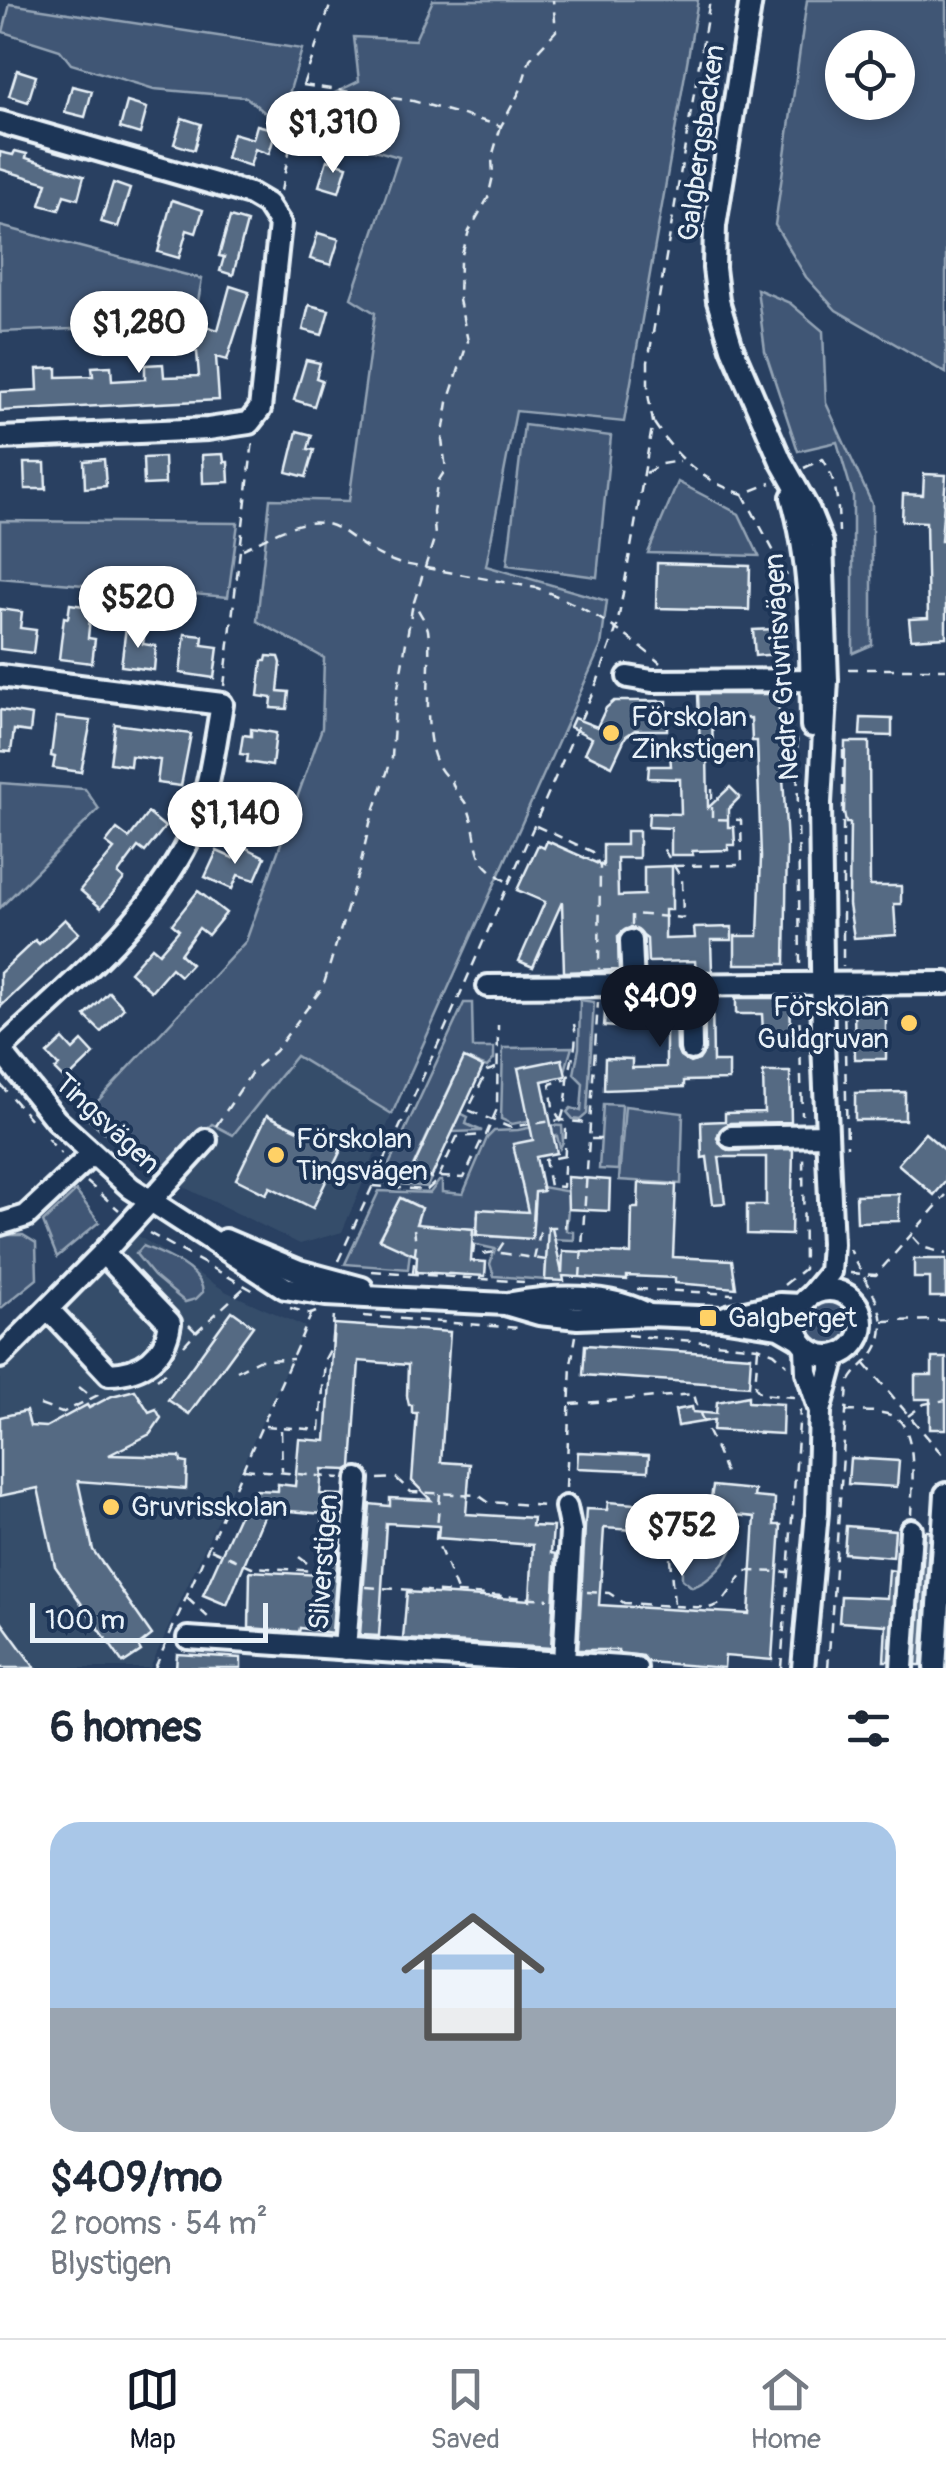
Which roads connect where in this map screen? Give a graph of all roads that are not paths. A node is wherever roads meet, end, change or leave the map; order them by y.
1 (751, 0) edge
2 (0, 122) edge
3 (0, 438) edge
4 (778, 471) joint
5 (0, 676) edge
6 (826, 676) junction
7 (628, 678) dead end
8 (631, 942) road end
9 (946, 983) edge
10 (690, 985) junction
11 (488, 986) dead end
12 (633, 986) junction
13 (834, 988) junction
14 (0, 1050) edge
15 (691, 1050) dead end
16 (826, 1135) junction
17 (731, 1137) dead end
18 (206, 1140) road end
19 (91, 1155) junction
20 (151, 1202) junction
21 (0, 1224) edge
22 (188, 1226) junction
23 (840, 1244) junction
24 (103, 1253) junction
25 (393, 1296) junction
26 (851, 1298) junction
27 (806, 1300) junction
28 (49, 1310) junction
29 (721, 1318) junction
30 (803, 1344) junction
31 (834, 1356) junction
32 (0, 1357) edge
33 (820, 1411) junction
34 (358, 1480) road end
35 (946, 1494) edge
36 (566, 1506) road end
37 (910, 1530) road end
38 (945, 1530) edge
39 (188, 1638) dead end
40 (346, 1648) junction
41 (564, 1663) junction
42 (636, 1668) edge
43 (803, 1668) edge
44 (902, 1668) edge
45 (935, 1668) edge

1 - 4 street, Galgbergsbacken
2 - 3 street
4 - 6 street, Nedre Gruvrisvägen
5 - 14 street
6 - 7 street
6 - 13 street, Nedre Gruvrisvägen
8 - 12 street
9 - 13 street
10 - 12 street
10 - 13 street
10 - 15 street
11 - 12 street
13 - 16 street, Nedre Gruvrisvägen
14 - 19 street, Tingsvägen
16 - 17 street
16 - 23 street, Nedre Gruvrisvägen
18 - 20 street
19 - 20 street, Tingsvägen
19 - 21 street
20 - 22 street, Tingsvägen
20 - 24 street
22 - 25 street, Tingsvägen
22 - 25 street, Tingsvägen
23 - 26 street, Nedre Gruvrisvägen
23 - 27 street, Nedre Gruvrisvägen
24 - 28 street
24 - 28 street
25 - 29 street, Tingsvägen
26 - 27 street
26 - 31 street
27 - 29 street, Tingsvägen
27 - 30 street
28 - 32 street
29 - 30 street, Tingsvägen
30 - 31 street
30 - 33 street
31 - 33 street
33 - 43 street
34 - 40 street, Silverstigen
35 - 38 street
36 - 41 street
37 - 44 street
38 - 45 street
39 - 40 street, Silverstigen
40 - 41 street, Silverstigen
41 - 42 street, Silverstigen

